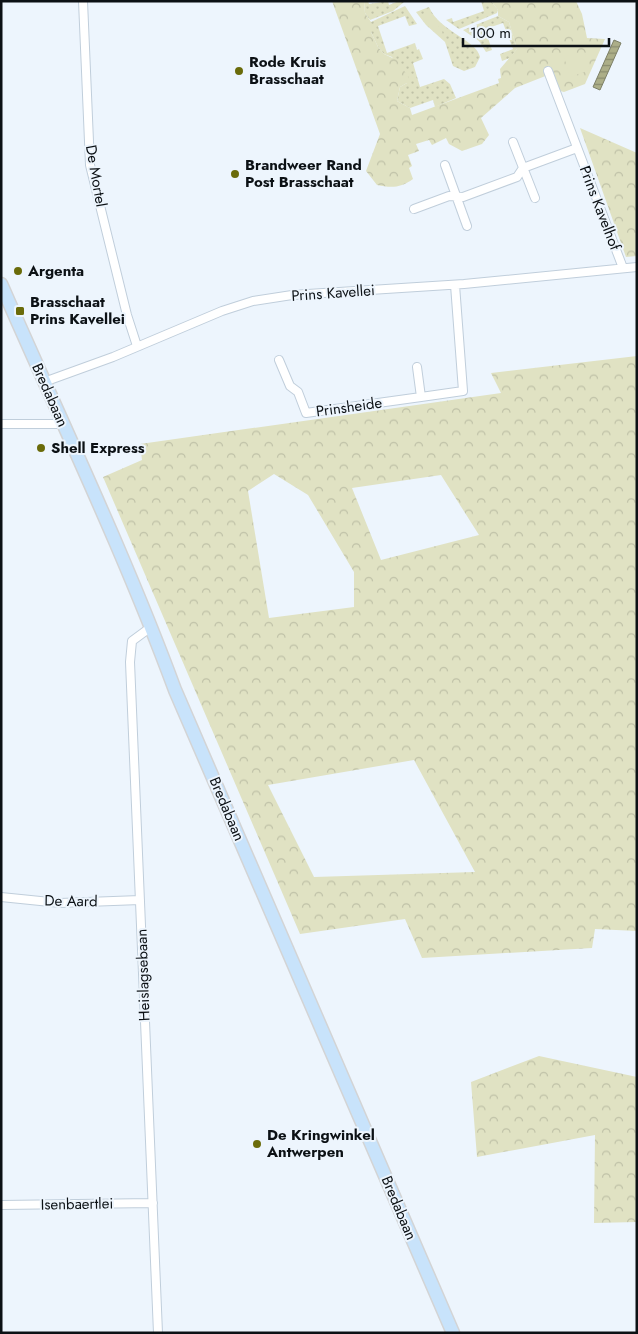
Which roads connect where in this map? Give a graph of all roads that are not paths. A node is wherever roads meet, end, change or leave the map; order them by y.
1 (82, 1) edge
2 (548, 71) dead end
3 (513, 142) dead end
4 (577, 148) junction
5 (444, 165) dead end
6 (523, 168) junction
7 (456, 196) junction
8 (535, 198) dead end
9 (414, 209) dead end
10 (467, 226) dead end
11 (637, 267) edge
12 (623, 268) junction
13 (1, 284) edge
14 (454, 285) junction
15 (137, 346) junction
16 (279, 360) dead end
17 (417, 367) dead end
18 (44, 382) junction
19 (421, 397) junction
20 (1, 424) edge
21 (63, 424) junction
22 (151, 627) junction
23 (1, 897) edge
24 (140, 900) junction
25 (153, 1204) junction
26 (1, 1205) edge
27 (158, 1333) edge
28 (453, 1333) edge

1 - 15 street, De Mortel
2 - 4 street, Prins Kavelhof
3 - 6 street
4 - 6 street, Prins Kavelhof
4 - 12 street, Prins Kavelhof
5 - 7 street
6 - 7 street, Prins Kavelhof
6 - 8 street
7 - 9 street, Prins Kavelhof
7 - 10 street
11 - 12 street, Prins Kavellei
12 - 14 street, Prins Kavellei
13 - 18 main road, Bredabaan
14 - 15 street, Prins Kavellei
14 - 19 street, Prinsheide
15 - 18 street, Prins Kavellei
16 - 19 street, Prinsheide
17 - 19 street
18 - 21 main road, Bredabaan
20 - 21 street
21 - 22 main road, Bredabaan
22 - 24 street, Heislagsebaan
22 - 28 main road, Bredabaan
23 - 24 street, De Aard
24 - 25 street, Heislagsebaan
25 - 26 street, Isenbaertlei
25 - 27 street, Heislagsebaan

